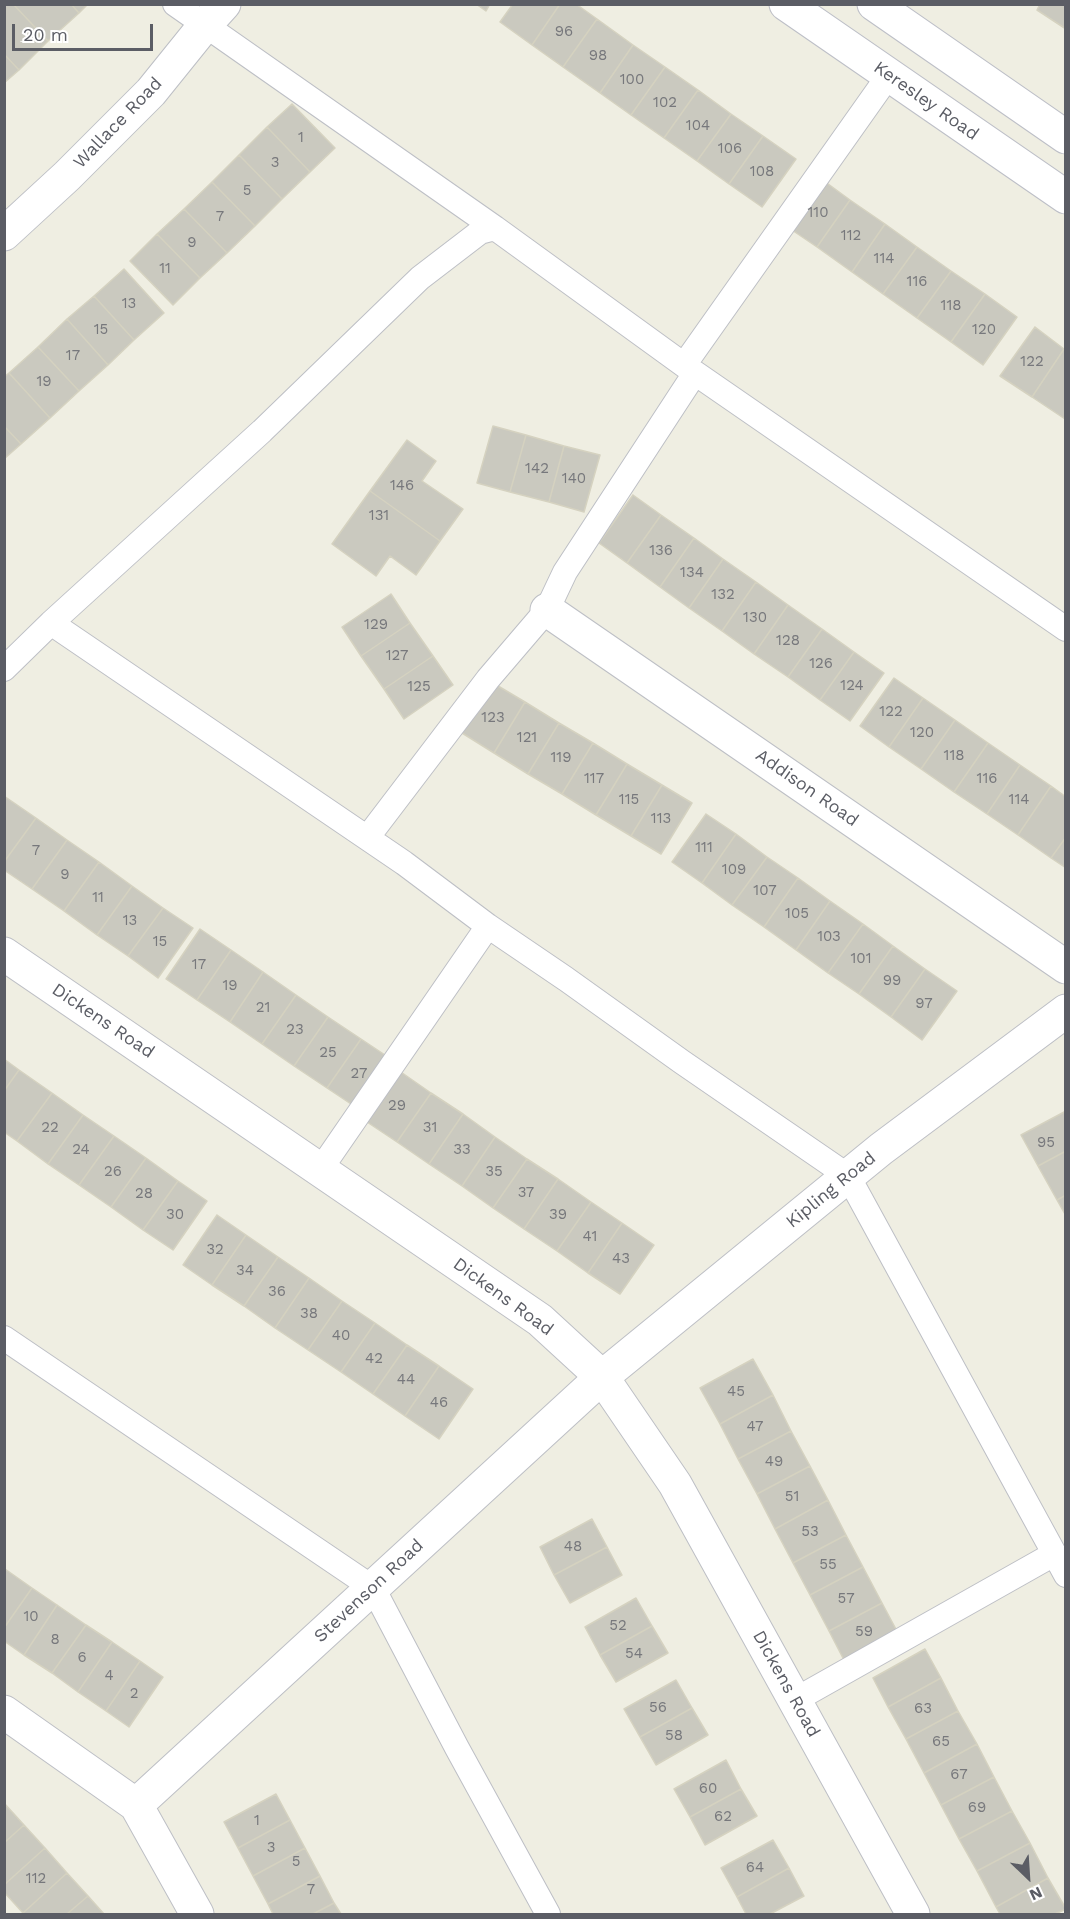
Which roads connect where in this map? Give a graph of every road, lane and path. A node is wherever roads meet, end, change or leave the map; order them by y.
1 (175, 4) edge
2 (786, 4) edge
3 (874, 4) edge
4 (215, 15) edge
5 (889, 75) junction
6 (1065, 137) edge
7 (1065, 197) edge
8 (495, 228) junction
9 (4, 234) edge
10 (689, 369) junction
11 (547, 610) junction
12 (51, 623) junction
13 (1065, 629) edge
14 (4, 669) edge
15 (367, 838) junction
16 (488, 926) junction
17 (4, 954) edge
18 (1065, 967) edge
19 (1065, 1011) edge
20 (320, 1170) junction
21 (848, 1176) junction
22 (4, 1338) edge
23 (602, 1377) junction
24 (1060, 1564) edge
25 (373, 1588) junction
26 (795, 1700) junction
27 (4, 1712) edge
28 (136, 1805) junction
29 (197, 1914) edge
30 (549, 1914) edge
31 (913, 1914) edge

1 - 4 lane
2 - 5 street, Keresley Road
3 - 6 street
4 - 8 lane
4 - 9 street, Wallace Road
5 - 7 street, Keresley Road
5 - 10 lane
8 - 10 lane
8 - 12 lane
10 - 11 lane
10 - 13 lane
11 - 15 lane
11 - 18 street, Addison Road
12 - 14 lane
12 - 15 lane
15 - 16 lane
16 - 20 lane
16 - 21 lane
17 - 20 street, Dickens Road
19 - 21 street, Kipling Road
20 - 23 street, Dickens Road
21 - 23 street, Kipling Road
21 - 24 lane
22 - 25 lane
23 - 25 street, Stevenson Road
23 - 26 street, Dickens Road
24 - 26 lane
25 - 28 street, Stevenson Road
25 - 30 lane
26 - 31 street, Dickens Road
27 - 28 street
28 - 29 street

